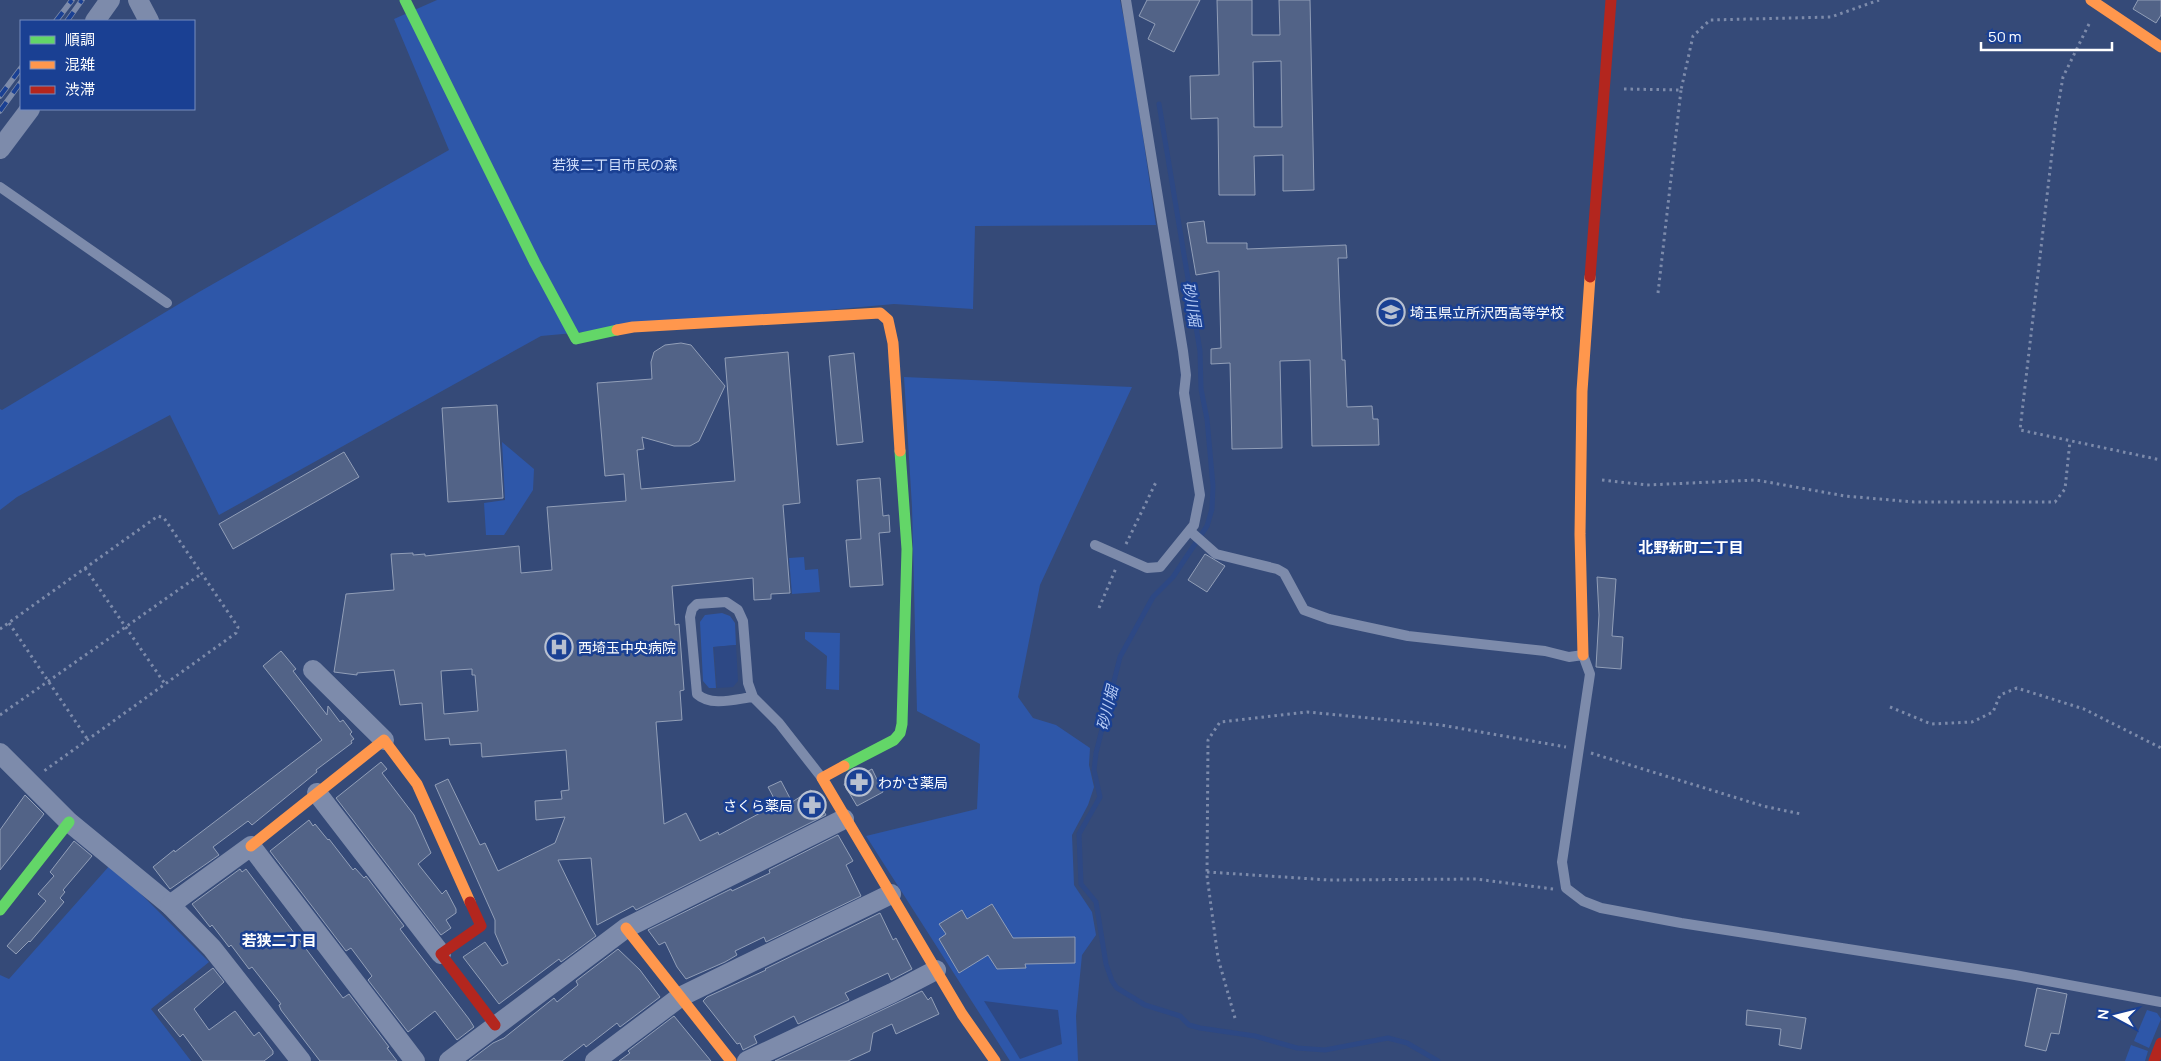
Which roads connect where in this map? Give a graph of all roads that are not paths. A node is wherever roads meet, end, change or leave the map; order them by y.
1 (110, 0) edge
2 (138, 0) edge
3 (405, 0) edge
4 (1126, 0) edge
5 (1611, 0) edge
6 (2094, 3) edge
7 (95, 20) edge
8 (148, 20) edge
9 (2161, 47) edge
10 (29, 110) edge
11 (0, 149) edge
12 (0, 187) edge
13 (167, 303) dead end
14 (1192, 533) junction
15 (1095, 545) dead end
16 (1583, 655) junction
17 (313, 670) dead end
18 (753, 697) junction
19 (384, 740) junction
20 (0, 753) edge
21 (822, 778) junction
22 (317, 793) junction
23 (844, 819) junction
24 (69, 822) junction
25 (251, 846) junction
26 (891, 894) junction
27 (170, 905) junction
28 (0, 910) edge
29 (626, 928) junction
30 (441, 954) junction
31 (936, 970) junction
32 (680, 997) junction
33 (2161, 1002) edge
34 (495, 1025) junction
35 (2161, 1043) edge
36 (285, 1052) edge
37 (301, 1061) edge
38 (415, 1061) edge
39 (449, 1061) edge
40 (595, 1061) edge
41 (731, 1061) edge
42 (746, 1061) edge
43 (995, 1061) edge
44 (2154, 1061) edge

1 - 7 street
2 - 8 street
3 - 21 main road
4 - 14 lane
5 - 16 main road
6 - 9 main road
10 - 11 street
12 - 13 lane
14 - 15 lane
14 - 16 lane
16 - 33 lane
17 - 19 street
18 - 18 lane
18 - 21 lane
19 - 22 main road
19 - 30 main road
20 - 24 street
21 - 23 main road
22 - 25 main road
22 - 30 street
23 - 26 main road
23 - 29 street
24 - 27 street
24 - 28 main road
25 - 27 street
25 - 38 street
26 - 31 main road
26 - 32 street
27 - 36 street
29 - 32 main road
29 - 34 street
30 - 34 main road
31 - 42 street
31 - 43 main road
32 - 40 street
32 - 41 main road
34 - 39 street
35 - 44 main road
36 - 37 street

